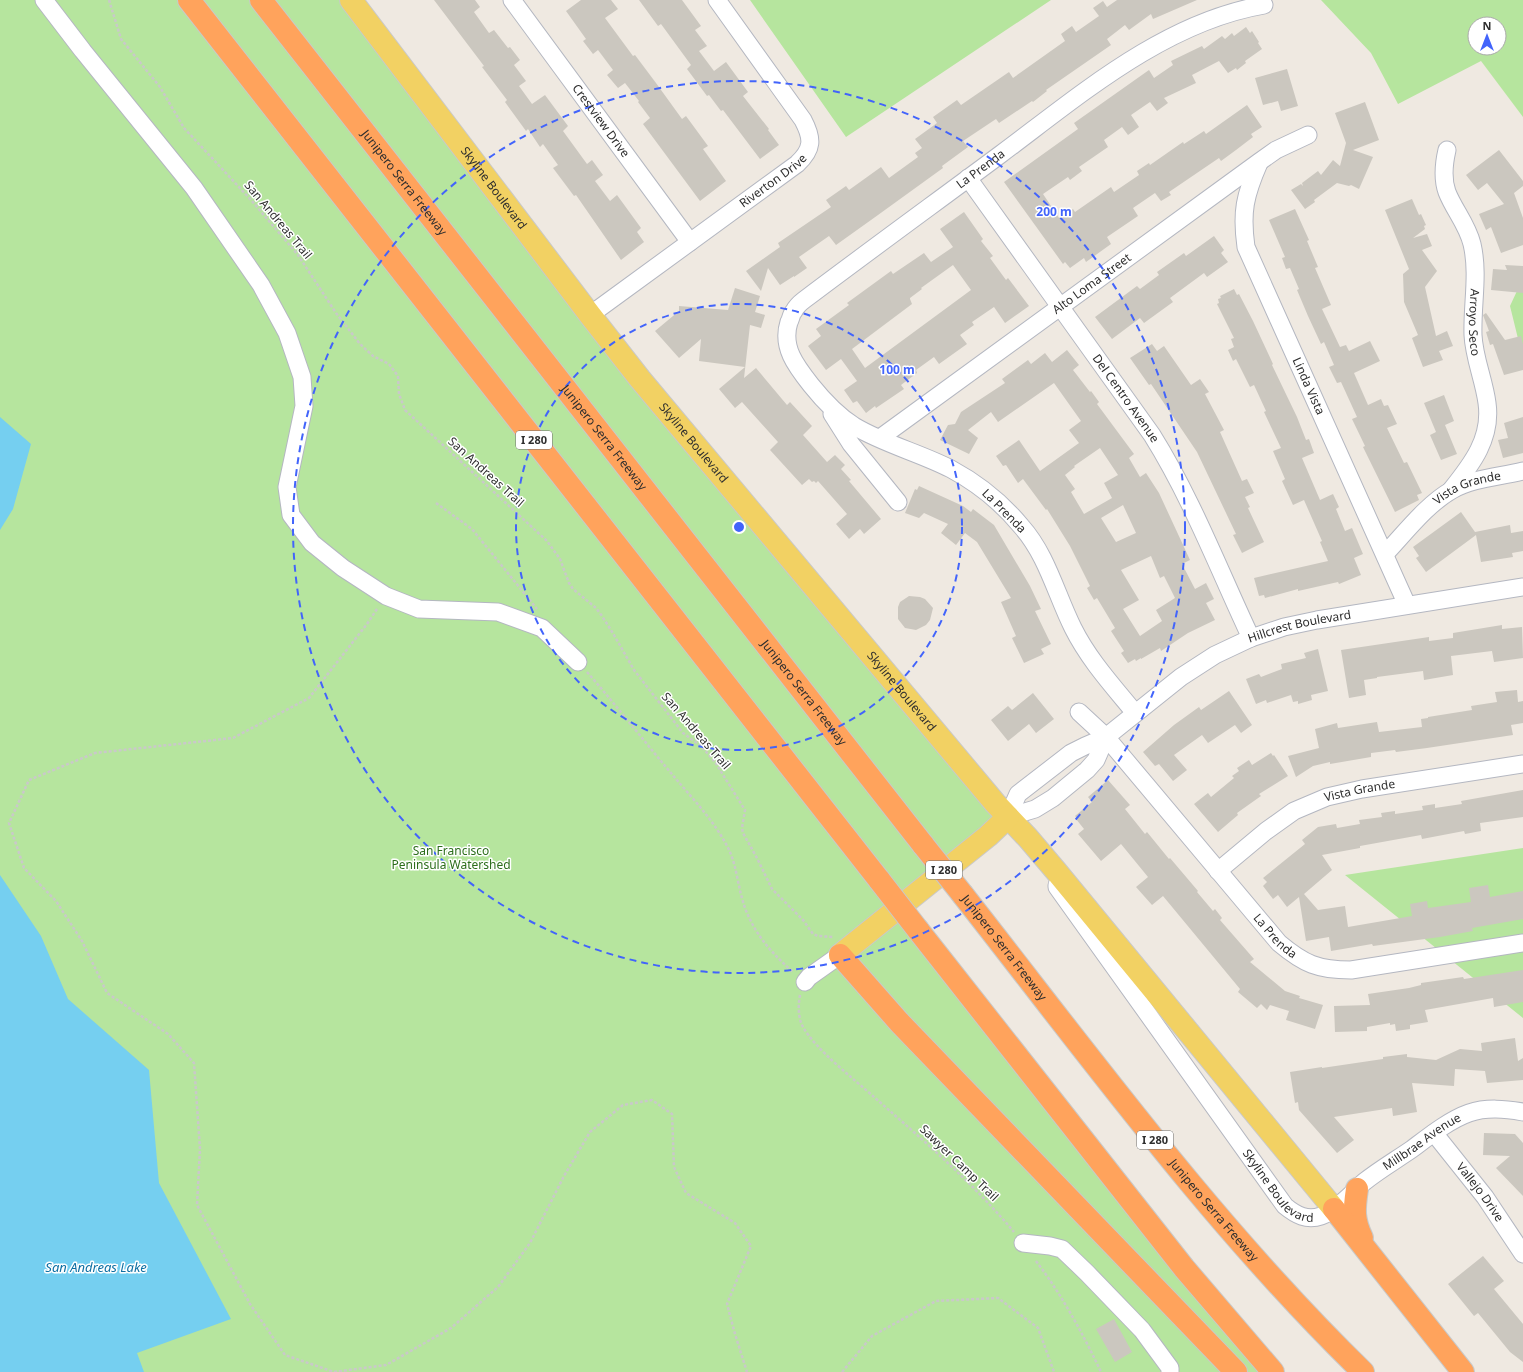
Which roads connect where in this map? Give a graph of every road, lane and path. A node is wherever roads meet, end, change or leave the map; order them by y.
1 (44, 0) edge
2 (109, 0) edge
3 (189, 0) edge
4 (261, 0) edge
5 (351, 0) edge
6 (716, 0) edge
7 (518, 2) edge
8 (1264, 5) dead end
9 (1308, 136) dead end
10 (1447, 150) dead end
11 (1259, 162) junction
12 (968, 178) junction
13 (690, 242) junction
14 (1061, 307) junction
15 (590, 315) junction
16 (819, 396) junction
17 (880, 438) junction
18 (1523, 471) edge
19 (1452, 490) junction
20 (898, 502) dead end
21 (436, 503) dead end
22 (1385, 554) junction
23 (1523, 587) edge
24 (386, 596) junction
25 (1407, 605) junction
26 (540, 612) dead end
27 (1251, 638) junction
28 (578, 662) joint
29 (1079, 712) dead end
30 (1135, 714) junction
31 (1106, 737) junction
32 (1523, 764) edge
33 (1008, 817) junction
34 (1218, 870) junction
35 (1056, 871) junction
36 (1523, 943) edge
37 (840, 955) junction
38 (805, 982) junction
39 (1523, 1112) edge
40 (1434, 1133) junction
41 (1357, 1189) junction
42 (1334, 1209) junction
43 (1023, 1243) junction
44 (1523, 1254) edge
45 (1371, 1257) junction
46 (747, 1372) edge
47 (842, 1372) edge
48 (1054, 1372) edge
49 (1101, 1372) edge
50 (1170, 1372) edge
51 (1236, 1372) edge
52 (1273, 1372) edge
53 (1363, 1372) edge
54 (1462, 1372) edge

1 - 24 street
2 - 37 path, San Andreas Trail
3 - 52 highway, I 280, bridge
4 - 53 highway, Junipero Serra Freeway / I 280, bridge
5 - 15 main road, Skyline Boulevard
6 - 13 street, Riverton Drive
7 - 13 street, Crestview Drive
8 - 12 street, La Prenda
9 - 11 street, Alto Loma Street
10 - 19 street, Arroyo Seco
11 - 14 street, Alto Loma Street
11 - 22 street, Linda Vista
12 - 14 street, Del Centro Avenue
12 - 16 street, La Prenda
13 - 15 street, Riverton Drive
14 - 17 street, Alto Loma Street
14 - 27 street, Del Centro Avenue
15 - 33 main road, Skyline Boulevard
16 - 17 street, La Prenda
16 - 20 street, La Prenda
17 - 30 street, La Prenda
18 - 19 street, Vista Grande
19 - 22 street, Vista Grande
21 - 26 path
22 - 25 street, Linda Vista
23 - 25 street, Hillcrest Boulevard
24 - 28 street
24 - 46 path
25 - 27 street, Hillcrest Boulevard
27 - 30 street, Hillcrest Boulevard
28 - 38 path
29 - 31 street, La Prenda
30 - 31 street, Hillcrest Boulevard
31 - 33 street, Hillcrest Boulevard
31 - 33 street, Hillcrest Boulevard
31 - 34 street, La Prenda
32 - 34 street, Vista Grande
33 - 35 main road, Skyline Boulevard
33 - 37 main road, Hillcrest Boulevard
34 - 36 street, La Prenda
35 - 42 main road, Skyline Boulevard
35 - 42 street, Skyline Boulevard
37 - 38 street
37 - 51 highway
38 - 43 path, Sawyer Camp Trail
39 - 40 street, Millbrae Avenue
40 - 41 street, Millbrae Avenue
40 - 44 street, Vallejo Drive
41 - 42 street, Millbrae Avenue
41 - 45 highway
42 - 45 highway
43 - 49 path, Sawyer Camp Trail
43 - 50 street
45 - 54 highway
47 - 48 path

